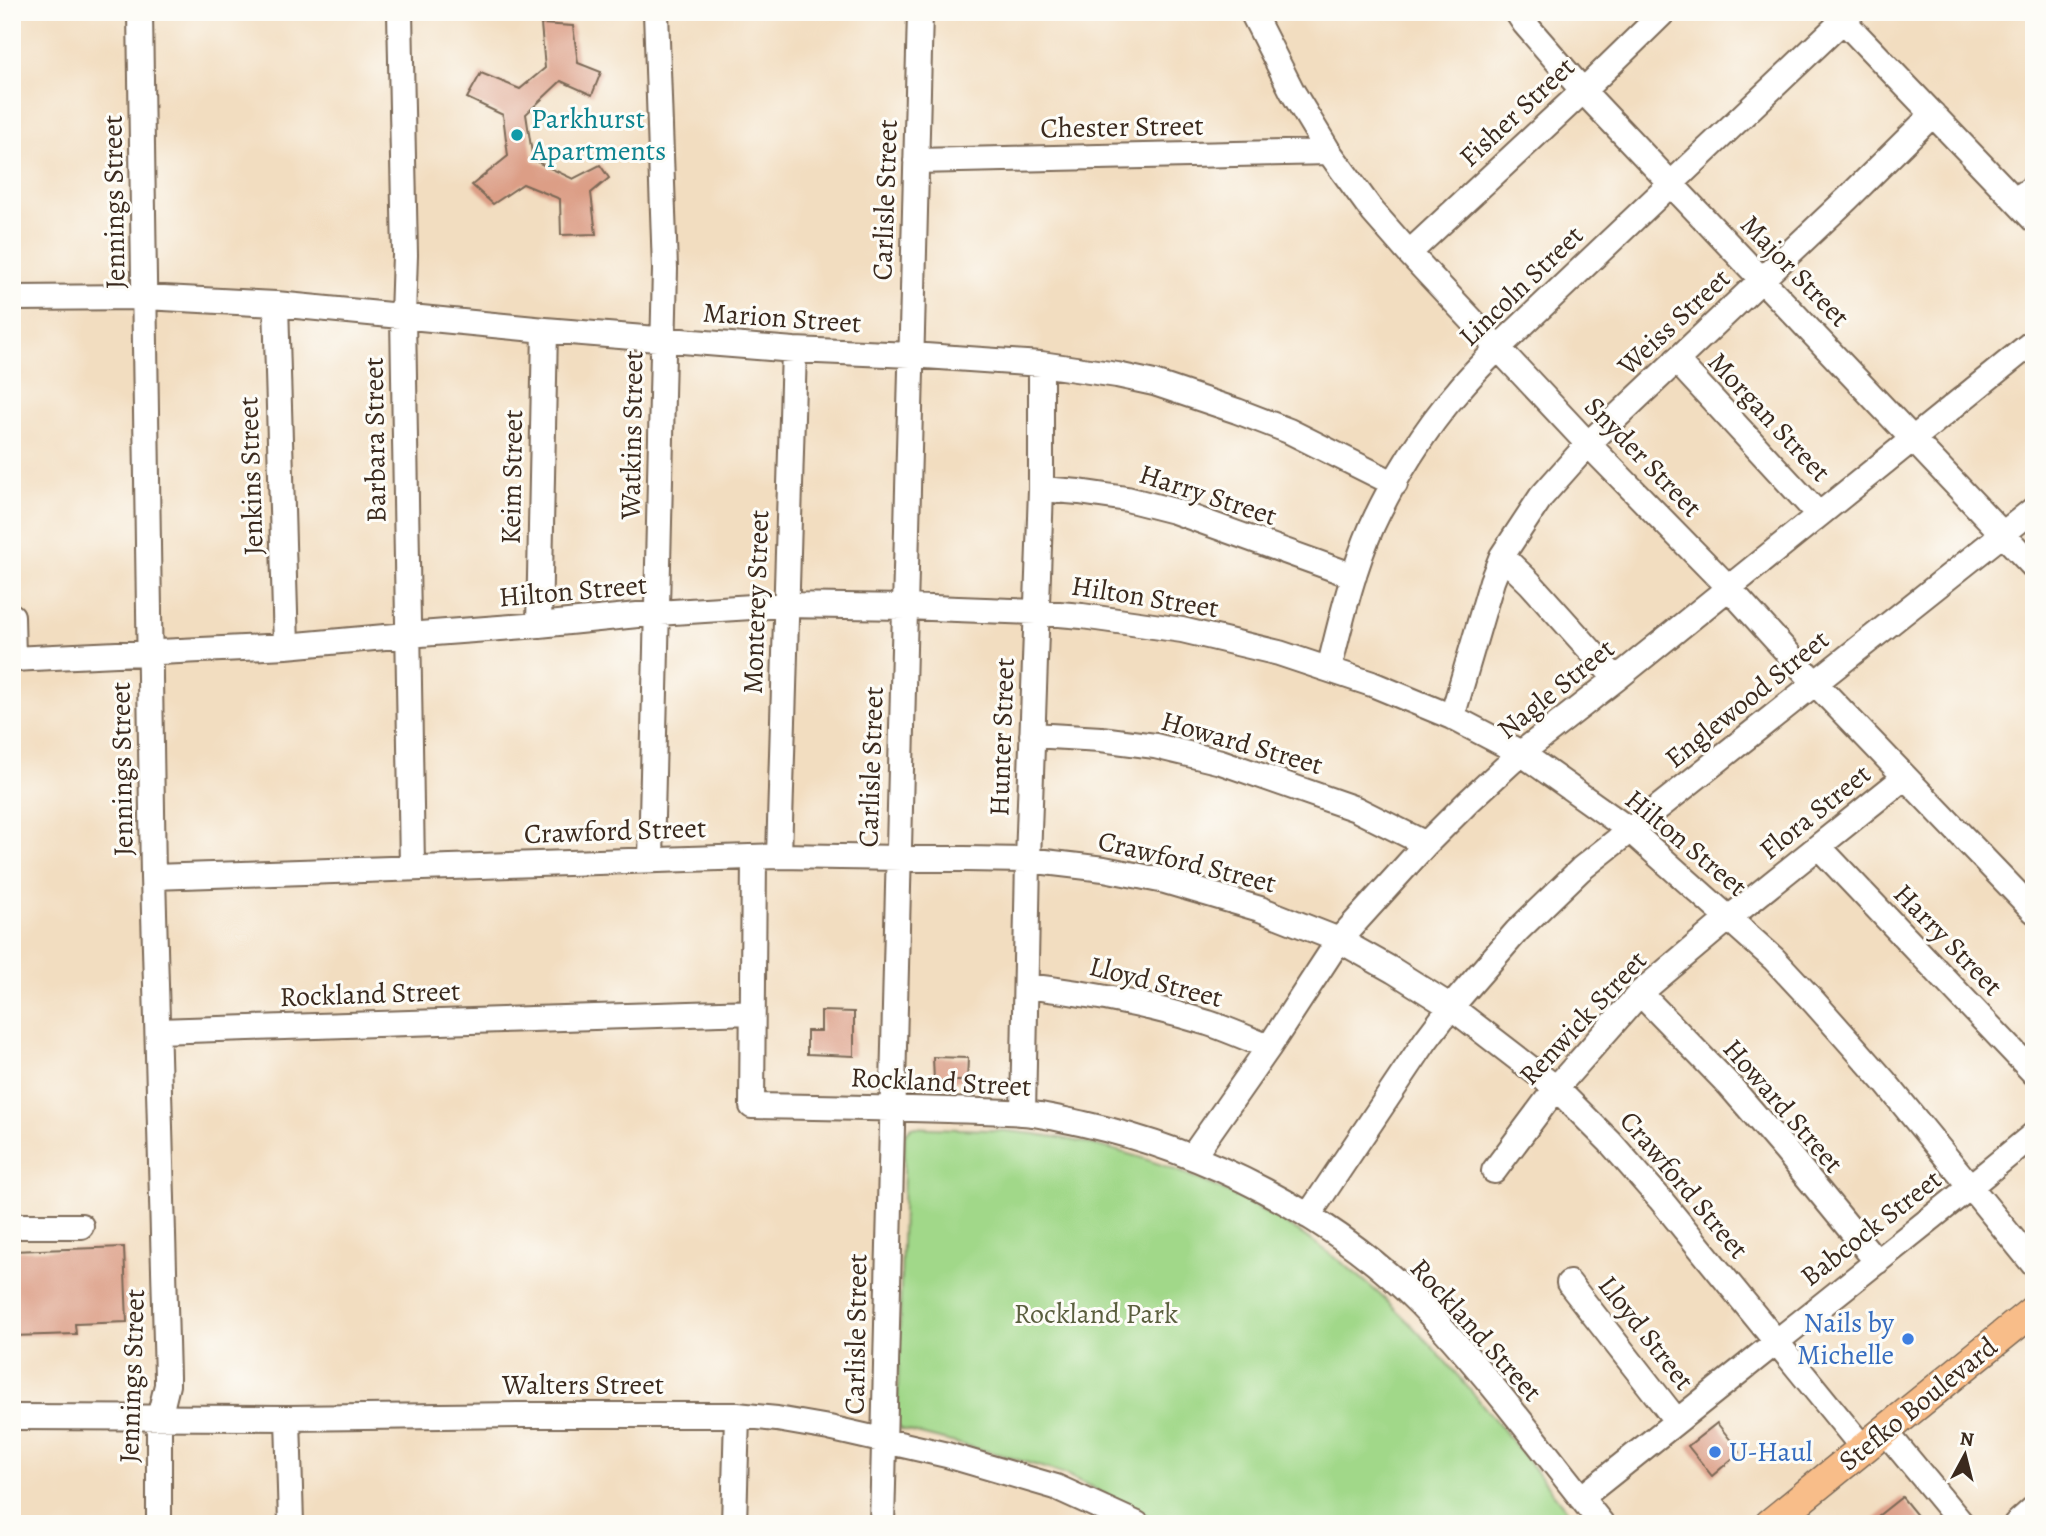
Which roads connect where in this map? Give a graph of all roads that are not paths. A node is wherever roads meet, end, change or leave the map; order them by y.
1 (140, 12) edge
2 (400, 12) edge
3 (656, 12) edge
4 (920, 12) edge
5 (1252, 12) edge
6 (1517, 12) edge
7 (1664, 12) edge
8 (1843, 15) edge
9 (1583, 91) junction
10 (1933, 114) junction
11 (1329, 152) junction
12 (916, 161) junction
13 (1671, 184) junction
14 (2024, 193) edge
15 (2034, 220) edge
16 (1409, 253) junction
17 (1762, 279) junction
18 (145, 297) junction
19 (12, 298) edge
20 (276, 304) junction
21 (403, 316) junction
22 (545, 330) junction
23 (664, 340) junction
24 (2034, 341) edge
25 (1498, 348) junction
26 (794, 350) junction
27 (911, 355) junction
28 (1676, 360) junction
29 (1041, 364) junction
30 (1914, 439) junction
31 (1588, 444) junction
32 (1395, 484) junction
33 (1041, 489) junction
34 (2034, 509) edge
35 (1819, 515) junction
36 (2003, 534) junction
37 (1502, 556) junction
38 (2034, 567) edge
39 (1354, 576) junction
40 (1728, 587) junction
41 (785, 605) junction
42 (905, 607) junction
43 (1035, 612) junction
44 (657, 613) junction
45 (12, 615) edge
46 (539, 625) junction
47 (407, 635) junction
48 (286, 646) junction
49 (150, 654) junction
50 (13, 659) edge
51 (1329, 669) junction
52 (1616, 679) junction
53 (1815, 683) junction
54 (1452, 718) junction
55 (1032, 735) junction
56 (1521, 753) junction
57 (1905, 777) junction
58 (1631, 831) junction
59 (1426, 844) junction
60 (1819, 847) junction
61 (779, 856) junction
62 (754, 857) junction
63 (898, 857) junction
64 (651, 859) junction
65 (1028, 860) junction
66 (412, 867) junction
67 (153, 877) junction
68 (2034, 911) edge
69 (1729, 918) junction
70 (1339, 940) junction
71 (1026, 986) junction
72 (1640, 993) junction
73 (1451, 1007) junction
74 (752, 1012) junction
75 (158, 1031) junction
76 (1269, 1047) junction
77 (2034, 1073) edge
78 (1556, 1088) junction
79 (891, 1108) junction
80 (1023, 1113) junction
81 (2034, 1134) edge
82 (1192, 1157) junction
83 (1494, 1171) dead end
84 (1970, 1188) junction
85 (1308, 1216) junction
86 (12, 1224) edge
87 (81, 1226) dead end
88 (1877, 1262) junction
89 (2034, 1265) edge
90 (1569, 1283) dead end
91 (2034, 1310) edge
92 (1776, 1342) junction
93 (737, 1415) junction
94 (12, 1417) edge
95 (159, 1418) junction
96 (288, 1418) junction
97 (1676, 1420) junction
98 (1874, 1439) junction
99 (883, 1441) junction
100 (1581, 1497) junction
101 (2034, 1508) edge
102 (159, 1524) edge
103 (291, 1524) edge
104 (734, 1524) edge
105 (882, 1524) edge
106 (1137, 1524) edge
107 (1602, 1524) edge
108 (1770, 1524) edge
109 (1962, 1524) edge
110 (2016, 1524) edge

1 - 18 street, Jennings Street
2 - 21 street, Barbara Street
3 - 23 street, Watkins Street
4 - 12 street, Carlisle Street
5 - 11 street, Snyder Street
6 - 9 street, Major Street
7 - 9 street, Fisher Street
8 - 10 street
8 - 13 street, Lincoln Street
9 - 13 street, Major Street
9 - 16 street, Fisher Street
10 - 14 street
10 - 17 street, Weiss Street
11 - 12 street, Chester Street
11 - 16 street, Snyder Street
12 - 27 street, Carlisle Street
13 - 17 street, Major Street
13 - 25 street, Lincoln Street
14 - 15 street
16 - 25 street, Snyder Street
17 - 28 street, Weiss Street
17 - 30 street, Major Street
18 - 19 street, Marion Street
18 - 20 street, Marion Street
18 - 49 street, Jennings Street
20 - 21 street, Marion Street
20 - 48 street, Jenkins Street
21 - 22 street, Marion Street
21 - 47 street, Barbara Street
22 - 23 street, Marion Street
22 - 46 street, Keim Street
23 - 26 street, Marion Street
23 - 44 street, Watkins Street
24 - 30 street, Nagle Street
25 - 31 street, Snyder Street
25 - 32 street, Lincoln Street
26 - 27 street, Marion Street
26 - 41 street, Monterey Street
27 - 29 street, Marion Street
27 - 42 street, Carlisle Street
28 - 31 street, Weiss Street
28 - 35 street, Morgan Street
29 - 32 street, Marion Street
29 - 33 street, Hunter Street
30 - 35 street, Nagle Street
30 - 36 street, Major Street
31 - 37 street, Weiss Street
31 - 40 street, Snyder Street
32 - 39 street, Lincoln Street
33 - 39 street, Harry Street
33 - 43 street, Hunter Street
34 - 36 street, Englewood Street
35 - 40 street, Nagle Street
36 - 38 street, Major Street
36 - 53 street, Englewood Street
37 - 52 street
37 - 54 street, Weiss Street
39 - 51 street, Lincoln Street
40 - 52 street, Nagle Street
40 - 53 street, Snyder Street
41 - 42 street, Hilton Street
41 - 44 street, Hilton Street
41 - 61 street, Monterey Street
42 - 43 street, Hilton Street
42 - 63 street, Carlisle Street
43 - 51 street, Hilton Street
43 - 55 street, Hunter Street
44 - 46 street, Hilton Street
44 - 64 street, Watkins Street
45 - 50 street
46 - 47 street, Hilton Street
47 - 48 street, Hilton Street
47 - 66 street, Barbara Street
48 - 49 street, Hilton Street
49 - 50 street, Hilton Street
49 - 67 street, Jennings Street
51 - 54 street, Hilton Street
52 - 56 street, Nagle Street
53 - 57 street, Snyder Street
53 - 58 street, Englewood Street
54 - 56 street, Hilton Street
55 - 59 street, Howard Street
55 - 65 street, Hunter Street
56 - 58 street, Hilton Street
56 - 59 street, Nagle Street
57 - 60 street, Flora Street
57 - 68 street, Snyder Street
58 - 69 street, Hilton Street
58 - 73 street, Englewood Street
59 - 70 street, Nagle Street
60 - 69 street, Flora Street
60 - 77 street, Harry Street
61 - 62 street, Crawford Street
61 - 63 street, Crawford Street
62 - 64 street, Crawford Street
62 - 74 street
63 - 65 street, Crawford Street
63 - 79 street, Carlisle Street
64 - 66 street, Crawford Street
65 - 70 street, Crawford Street
65 - 71 street, Hunter Street
66 - 67 street, Crawford Street
67 - 75 street, Jennings Street
69 - 72 street, Renwick Street
69 - 84 street, Hilton Street
70 - 73 street, Crawford Street
70 - 76 street, Nagle Street
71 - 76 street, Lloyd Street
71 - 80 street, Hunter Street
72 - 78 street, Renwick Street
72 - 88 street, Howard Street
73 - 78 street, Crawford Street
73 - 85 street, Englewood Street
74 - 75 street, Rockland Street
74 - 79 street, Rockland Street
75 - 95 street, Jennings Street
76 - 82 street, Nagle Street
78 - 83 street, Renwick Street
78 - 92 street, Crawford Street
79 - 80 street, Rockland Street
79 - 99 street, Carlisle Street
80 - 82 street, Rockland Street
81 - 84 street, Babcock Street
82 - 85 street, Rockland Street
84 - 88 street, Babcock Street
84 - 89 street, Hilton Street
85 - 100 street, Rockland Street
86 - 87 street
88 - 92 street, Babcock Street
90 - 97 street, Lloyd Street
91 - 98 main road, Stefko Boulevard
92 - 97 street, Babcock Street
92 - 98 street, Crawford Street
93 - 96 street, Walters Street
93 - 99 street, Walters Street
93 - 104 street
94 - 95 street, Walters Street
95 - 96 street, Walters Street
95 - 102 street, Jennings Street
96 - 103 street
97 - 100 street, Babcock Street
98 - 108 main road, Stefko Boulevard
98 - 109 street, Crawford Street
99 - 105 street, Carlisle Street
99 - 106 street, Walters Street
100 - 107 street, Rockland Street
101 - 110 street

